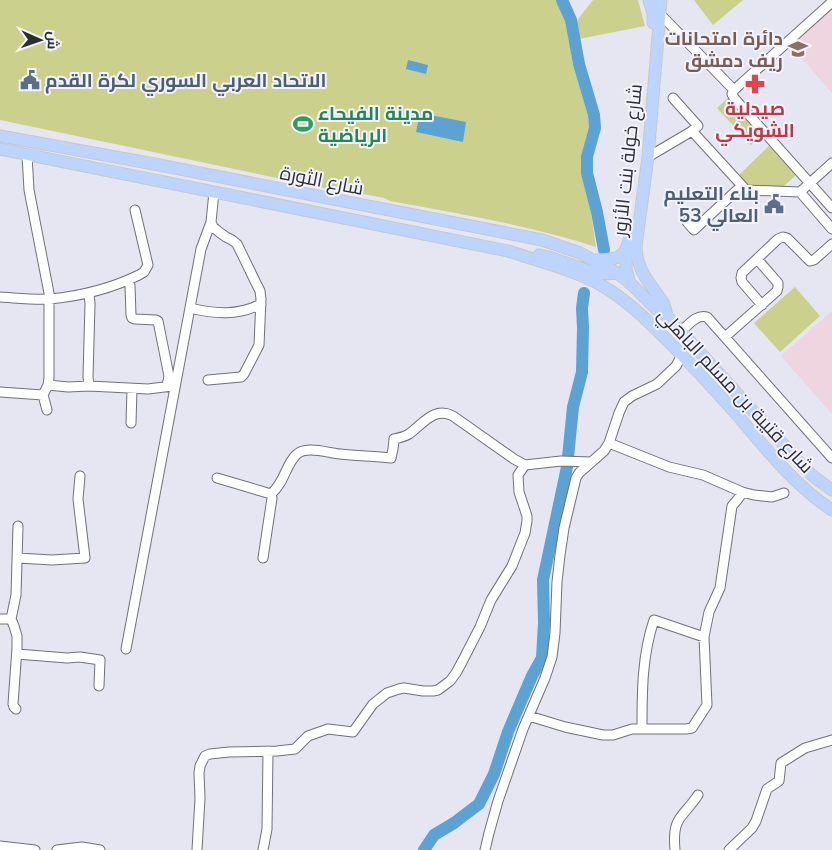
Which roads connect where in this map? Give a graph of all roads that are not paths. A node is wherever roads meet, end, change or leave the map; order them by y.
1 (649, 0) edge
2 (661, 0) edge
3 (832, 2) edge
4 (659, 13) junction
5 (734, 90) junction
6 (673, 98) dead end
7 (692, 131) junction
8 (0, 136) edge
9 (0, 149) edge
10 (27, 155) junction
11 (648, 157) junction
12 (832, 164) edge
13 (810, 183) junction
14 (746, 190) junction
15 (214, 192) junction
16 (800, 192) junction
17 (832, 208) edge
18 (135, 210) dead end
19 (211, 222) junction
20 (687, 222) dead end
21 (832, 229) edge
22 (832, 244) edge
23 (508, 251) junction
24 (631, 252) junction
25 (757, 259) junction
26 (594, 260) junction
27 (621, 270) junction
28 (129, 280) junction
29 (628, 281) junction
30 (89, 293) junction
31 (614, 294) joint
32 (0, 297) edge
33 (49, 299) junction
34 (261, 304) junction
35 (762, 305) junction
36 (190, 308) junction
37 (667, 316) junction
38 (681, 331) junction
39 (725, 337) junction
40 (682, 355) junction
41 (208, 380) dead end
42 (48, 385) junction
43 (89, 386) junction
44 (171, 386) junction
45 (711, 386) junction
46 (132, 389) junction
47 (0, 392) edge
48 (44, 395) junction
49 (47, 410) dead end
50 (131, 423) dead end
51 (609, 443) junction
52 (832, 458) edge
53 (591, 462) junction
54 (525, 465) junction
55 (80, 476) dead end
56 (217, 478) dead end
57 (832, 490) edge
58 (742, 492) junction
59 (784, 493) dead end
60 (271, 494) junction
61 (832, 510) edge
62 (18, 526) dead end
63 (18, 558) junction
64 (263, 558) dead end
65 (0, 619) edge
66 (11, 619) junction
67 (704, 638) junction
68 (126, 648) dead end
69 (16, 654) junction
70 (99, 686) dead end
71 (16, 709) dead end
72 (529, 716) junction
73 (642, 729) junction
74 (832, 740) edge
75 (268, 751) junction
76 (698, 795) dead end
77 (0, 846) edge
78 (35, 850) edge
79 (57, 850) edge
80 (100, 850) edge
81 (197, 850) edge
82 (263, 850) edge
83 (485, 850) edge
84 (675, 850) edge
85 (728, 850) edge

1 - 24 main road, شارع خولة بنت الأزور
2 - 4 main road, شارع خولة بنت الأزور
3 - 5 street
4 - 5 street
4 - 11 main road, شارع خولة بنت الأزور
5 - 13 street
6 - 7 street
7 - 11 street
7 - 14 street
8 - 26 main road, شارع الثورة
9 - 10 main road, شارع الثورة
10 - 15 main road, شارع الثورة
10 - 33 street
11 - 24 main road, شارع خولة بنت الأزور
12 - 13 street
13 - 16 street
13 - 17 street
14 - 16 street
14 - 20 street
15 - 19 street
15 - 23 main road, شارع الثورة
16 - 21 street
18 - 28 street
19 - 34 street
19 - 36 street
22 - 25 street
23 - 27 main road
23 - 31 main road, شارع الثورة
24 - 26 main road, شارع خولة بنت الأزور
24 - 27 main road
24 - 37 main road, شارع خولة بنت الأزور
25 - 35 street
25 - 35 street
26 - 27 main road, شارع الثورة
27 - 29 main road
28 - 30 street
28 - 44 street
29 - 37 main road, شارع قتيبة بن مسلم الباهلي
29 - 45 main road
30 - 33 street
30 - 43 street
31 - 40 main road, شارع قتيبة بن مسلم الباهلي
32 - 33 street
33 - 42 street
34 - 36 street
34 - 41 street
35 - 39 street
36 - 44 street
37 - 38 main road, شارع قتيبة بن مسلم الباهلي
38 - 39 street
38 - 57 main road, شارع قتيبة بن مسلم الباهلي
39 - 52 street
40 - 45 main road, شارع قتيبة بن مسلم الباهلي
40 - 51 street
42 - 43 street
42 - 48 street
43 - 46 street
44 - 46 street
44 - 68 street
45 - 61 main road, شارع قتيبة بن مسلم الباهلي
46 - 50 street
47 - 48 street
48 - 49 street
51 - 53 street
51 - 58 street
53 - 54 street
53 - 72 street
54 - 60 street
54 - 75 street
55 - 63 street
56 - 60 street
58 - 59 street
58 - 67 street
60 - 64 street
62 - 63 street
63 - 66 street
65 - 66 street
66 - 69 street
67 - 73 street
67 - 73 street
69 - 70 street
69 - 71 street
72 - 73 street
72 - 83 street
74 - 85 street
75 - 81 street
75 - 82 street
76 - 84 street
77 - 78 street
79 - 80 street

